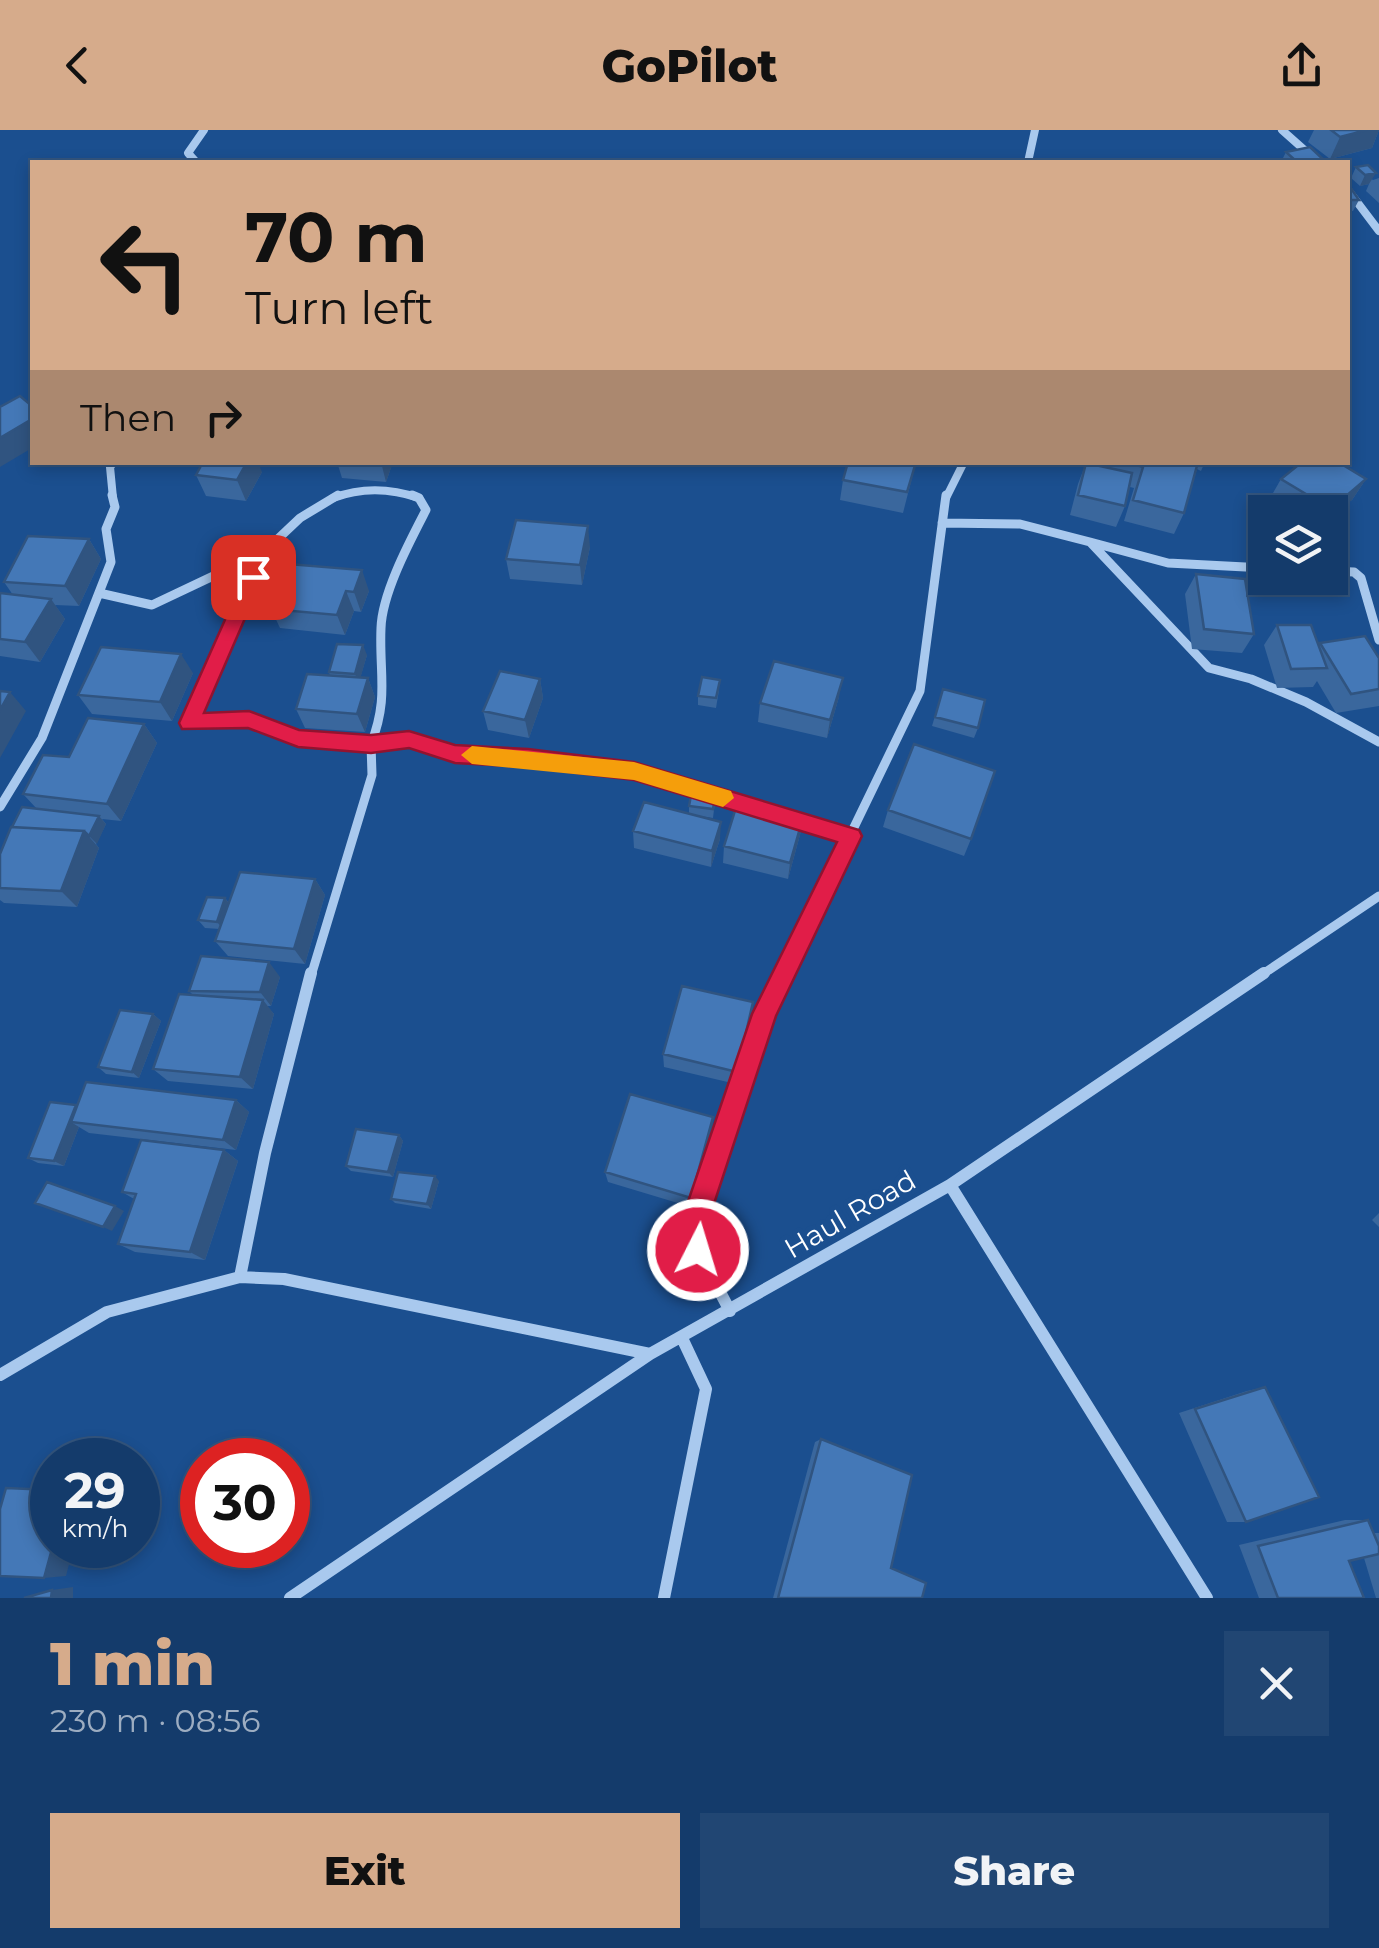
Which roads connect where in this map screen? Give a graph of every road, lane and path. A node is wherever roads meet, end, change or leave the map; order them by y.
1 (204, 130) edge
2 (1035, 130) edge
3 (1282, 130) edge
4 (194, 160) edge
5 (1028, 160) edge
6 (1316, 160) edge
7 (1350, 192) edge
8 (1378, 227) edge
9 (112, 465) edge
10 (962, 465) edge
11 (942, 523) junction
12 (1090, 542) junction
13 (264, 552) junction
14 (258, 567) edge
15 (1248, 567) edge
16 (1348, 572) edge
17 (251, 582) edge
18 (98, 593) junction
19 (1379, 640) edge
20 (1379, 742) edge
21 (371, 744) junction
22 (0, 807) edge
23 (761, 809) edge
24 (779, 815) edge
25 (851, 836) junction
26 (1379, 896) edge
27 (950, 1185) junction
28 (240, 1277) junction
29 (730, 1311) junction
30 (682, 1338) junction
31 (650, 1354) junction
32 (0, 1375) edge
33 (290, 1598) edge
34 (664, 1598) edge
35 (1207, 1598) edge

1 - 4 street
2 - 5 street
3 - 6 street
7 - 8 street
9 - 18 street
10 - 11 street
11 - 12 street
11 - 25 street
12 - 15 street
12 - 20 street
13 - 14 street
13 - 18 street
13 - 21 street
16 - 19 street
17 - 21 street
18 - 22 street
21 - 23 street
21 - 28 street
24 - 25 street
25 - 29 street
26 - 27 street, Haul Road
27 - 29 street, Haul Road
27 - 35 street
28 - 31 street
28 - 32 street
29 - 30 street, Haul Road
30 - 31 street, Haul Road
30 - 34 street
31 - 33 street, Haul Road

